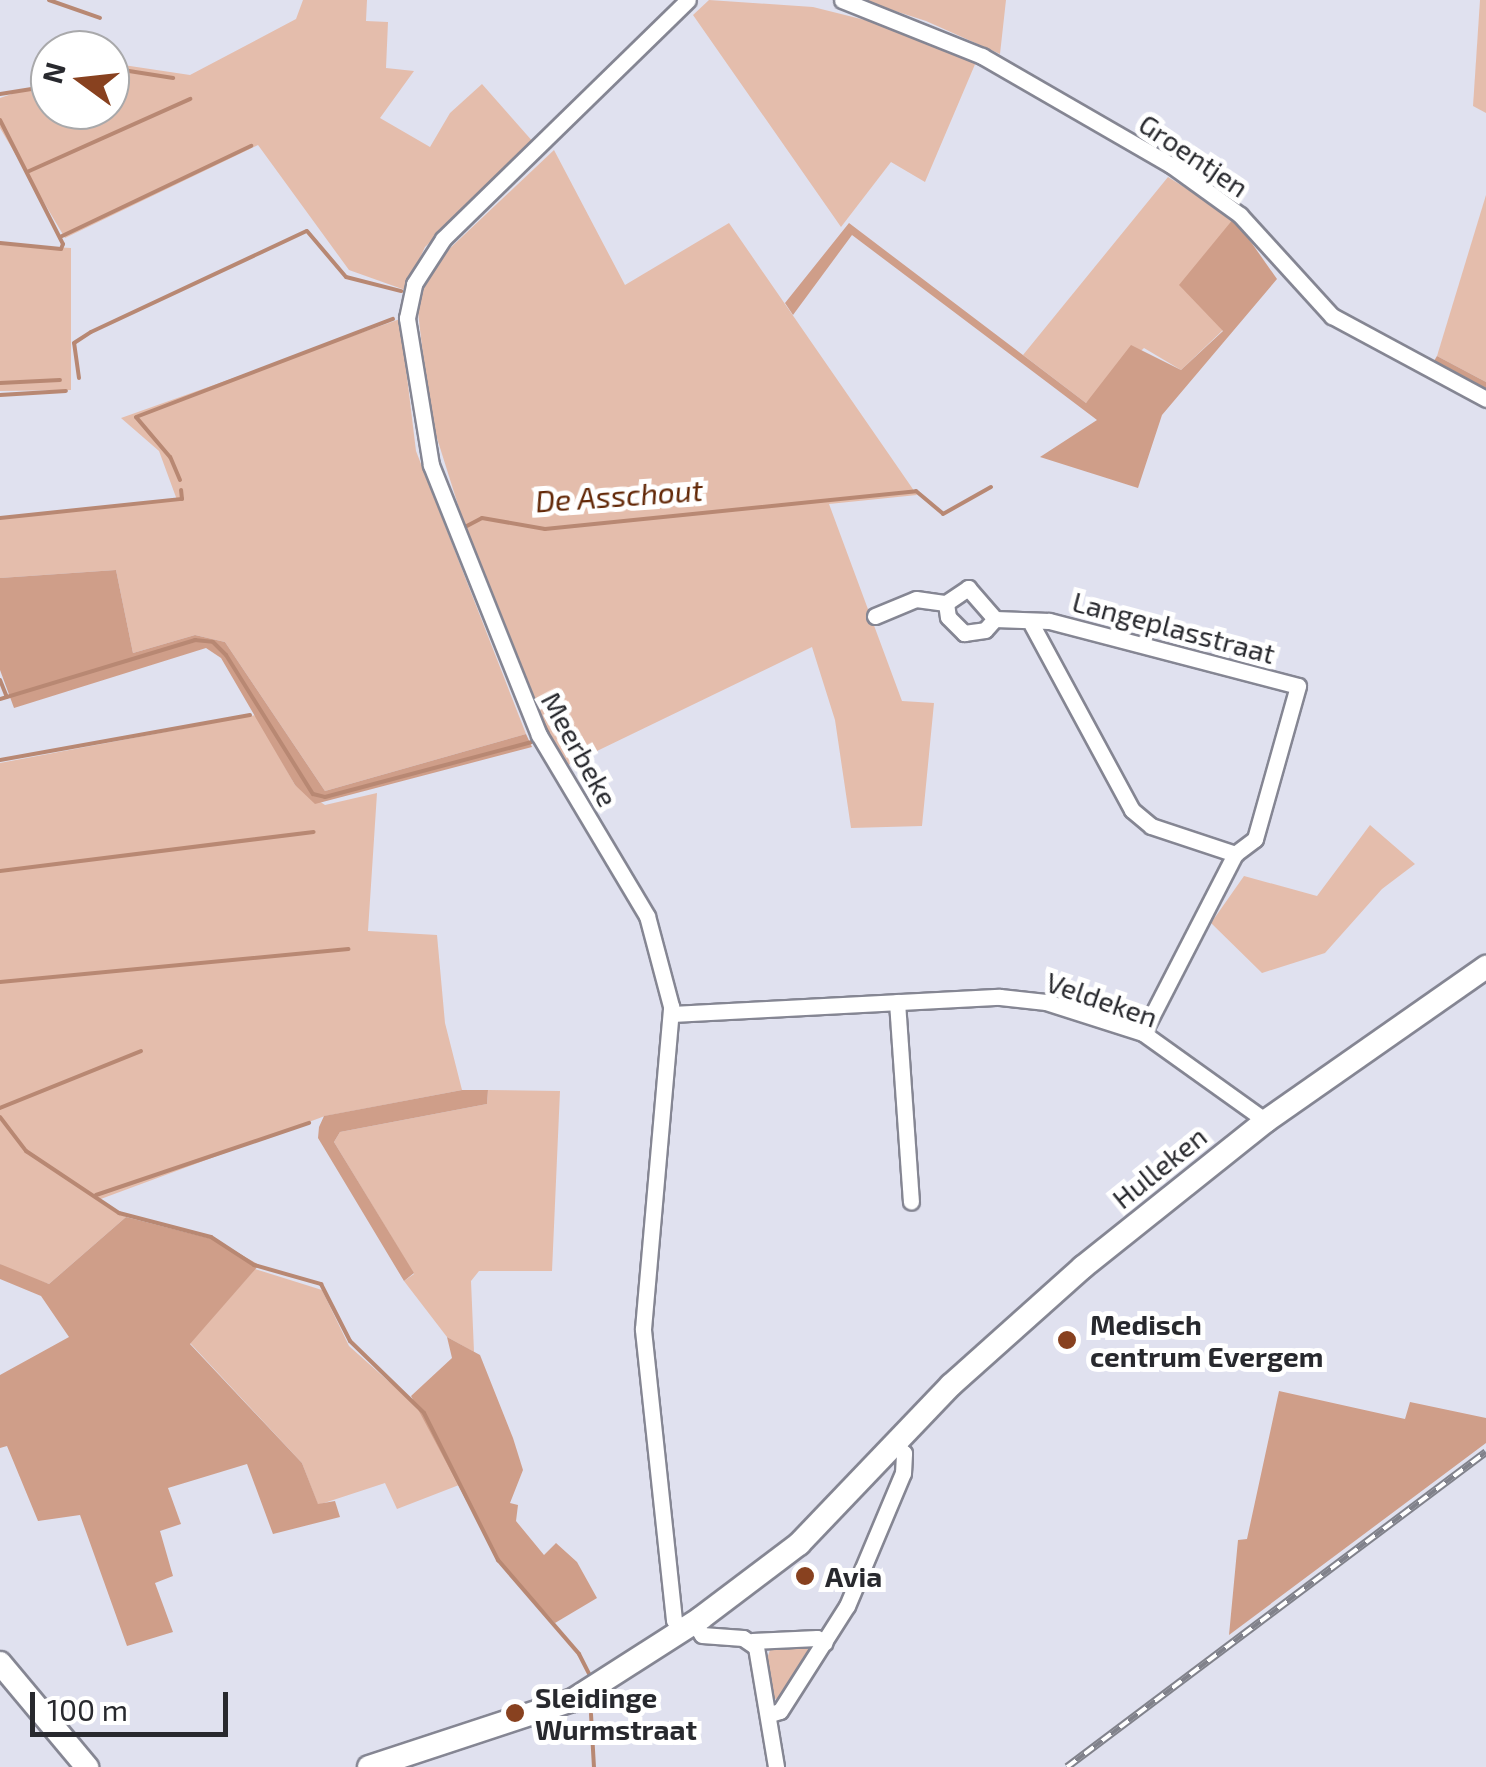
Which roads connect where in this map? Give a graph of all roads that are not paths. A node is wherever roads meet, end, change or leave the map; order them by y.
1 (688, 0) edge
2 (842, 0) edge
3 (1486, 399) edge
4 (946, 604) junction
5 (875, 616) dead end
6 (995, 619) junction
7 (1032, 625) junction
8 (1235, 854) junction
9 (1486, 968) edge
10 (897, 1002) junction
11 (672, 1014) junction
12 (1143, 1033) junction
13 (1266, 1121) junction
14 (911, 1202) dead end
15 (895, 1444) junction
16 (687, 1628) junction
17 (752, 1641) junction
18 (825, 1643) junction
19 (0, 1664) edge
20 (770, 1714) junction
21 (87, 1767) edge
22 (369, 1767) edge
23 (776, 1767) edge

1 - 11 street, Meerbeke
2 - 3 street, Groentjen
4 - 5 street, Langeplasstraat
4 - 6 street, Langeplasstraat
4 - 6 street, Langeplasstraat
6 - 7 street, Langeplasstraat
7 - 8 street, Langeplasstraat
7 - 8 street, Langeplasstraat
8 - 12 street, Langeplasstraat
9 - 13 main road, Hulleken
10 - 11 street, Veldeken
10 - 12 street, Veldeken
10 - 14 street
11 - 16 street, Meerbeke
12 - 13 street, Veldeken
13 - 15 main road, Hulleken
15 - 16 main road, Hulleken
15 - 18 street
16 - 17 street
16 - 22 main road, Hulleken
17 - 18 street
17 - 20 street
18 - 20 street
19 - 21 main road
20 - 23 street

